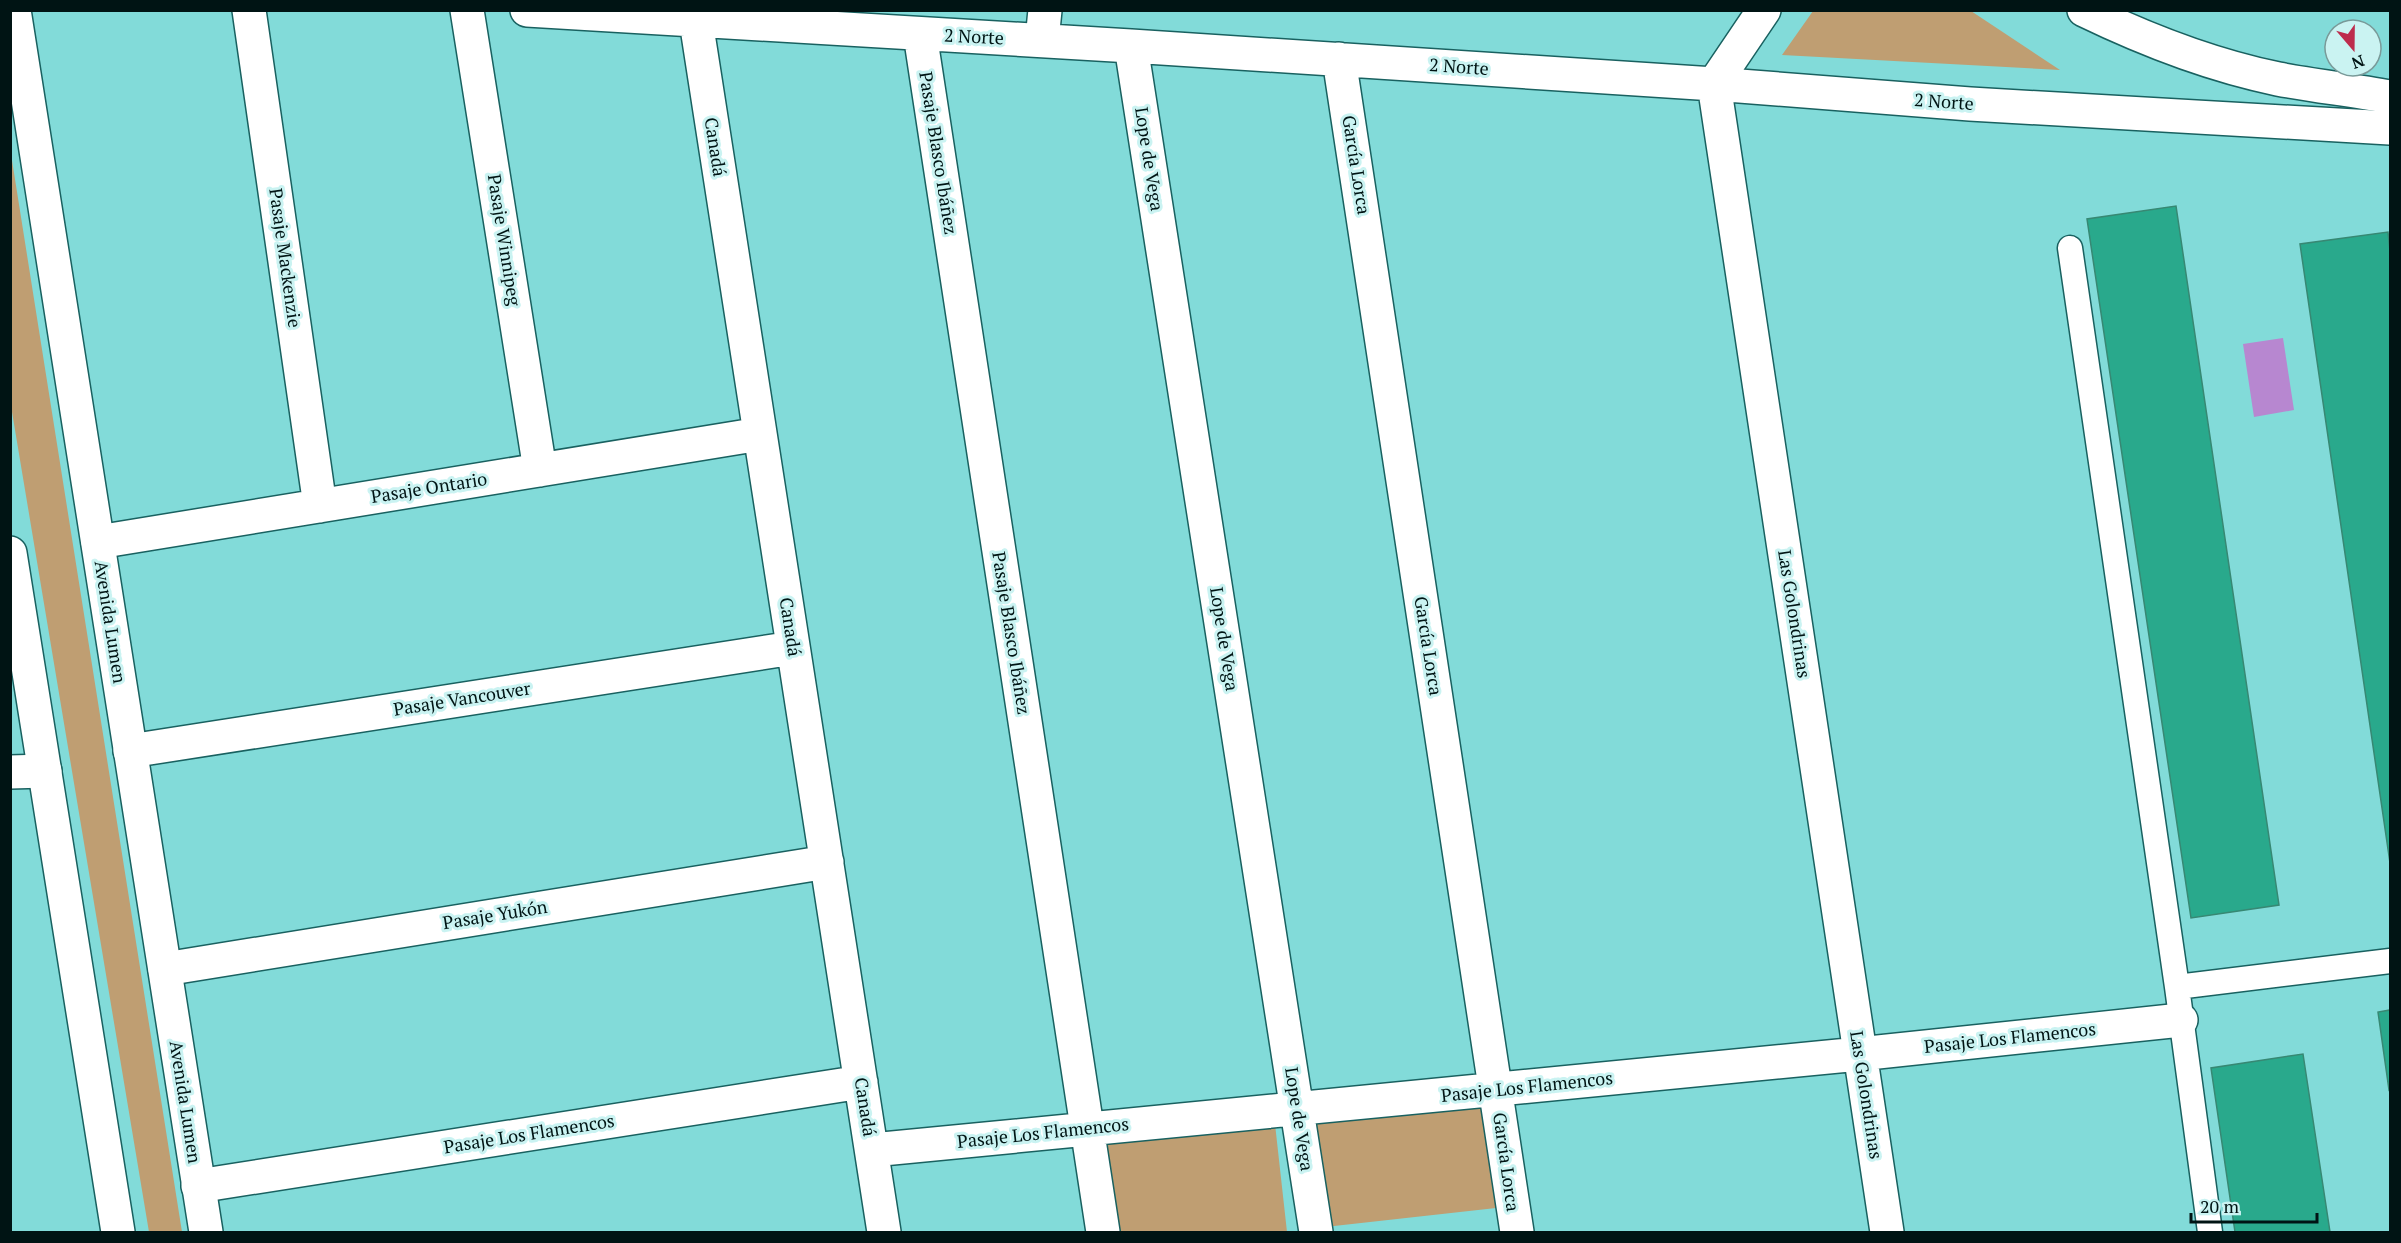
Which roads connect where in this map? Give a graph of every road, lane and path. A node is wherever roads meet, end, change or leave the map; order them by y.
1 (14, 10) edge
2 (249, 10) edge
3 (467, 10) edge
4 (527, 10) edge
5 (1764, 10) edge
6 (2084, 10) edge
7 (627, 14) edge
8 (833, 19) edge
9 (696, 21) junction
10 (1044, 25) edge
11 (920, 34) junction
12 (1131, 46) junction
13 (1340, 59) junction
14 (17, 68) edge
15 (1714, 84) junction
16 (2391, 97) edge
17 (2391, 129) edge
18 (2070, 248) dead end
19 (760, 434) junction
20 (540, 470) junction
21 (320, 506) junction
22 (98, 542) junction
23 (10, 553) edge
24 (793, 648) junction
25 (130, 751) junction
26 (45, 771) junction
27 (10, 772) edge
28 (826, 862) junction
29 (2391, 961) edge
30 (165, 969) junction
31 (2177, 987) junction
32 (2181, 1020) junction
33 (1859, 1054) junction
34 (861, 1082) junction
35 (1496, 1090) junction
36 (1297, 1108) junction
37 (1087, 1129) junction
38 (872, 1150) junction
39 (198, 1186) junction
40 (117, 1233) edge
41 (206, 1233) edge
42 (884, 1233) edge
43 (1103, 1233) edge
44 (1316, 1233) edge
45 (1517, 1233) edge
46 (1887, 1233) edge
47 (2210, 1233) edge

1 - 14 street, Avenida Lumen
2 - 21 street, Pasaje Mackenzie
3 - 20 street, Pasaje Winnipeg
4 - 7 street, 2 Norte
5 - 15 street
6 - 16 street
7 - 9 street, 2 Norte
8 - 9 street, 2 Norte
8 - 11 street, 2 Norte
9 - 19 street, Canadá
10 - 11 street, 2 Norte
10 - 12 street, 2 Norte
11 - 37 street, Pasaje Blasco Ibáñez
12 - 13 street, 2 Norte
12 - 36 street, Lope de Vega
13 - 15 street, 2 Norte
13 - 35 street, García Lorca
14 - 22 street, Avenida Lumen
15 - 17 street, 2 Norte
15 - 33 street, Las Golondrinas
18 - 31 lane
19 - 20 street, Pasaje Ontario
19 - 24 street, Canadá
20 - 21 street, Pasaje Ontario
21 - 22 street, Pasaje Ontario
22 - 25 street, Avenida Lumen
23 - 26 street
24 - 25 street, Pasaje Vancouver
24 - 28 street, Canadá
25 - 30 street, Avenida Lumen
26 - 27 street
26 - 40 street
28 - 30 street, Pasaje Yukón
28 - 34 street, Canadá
29 - 31 lane
30 - 39 street, Avenida Lumen
31 - 32 lane
32 - 33 street, Pasaje Los Flamencos
32 - 47 lane
33 - 35 street, Pasaje Los Flamencos
33 - 46 street, Las Golondrinas
34 - 38 street, Canadá
34 - 39 street, Pasaje Los Flamencos
35 - 36 street, Pasaje Los Flamencos
35 - 45 street, García Lorca
36 - 37 street, Pasaje Los Flamencos
36 - 44 street, Lope de Vega
37 - 38 street, Pasaje Los Flamencos
37 - 43 street, Pasaje Blasco Ibáñez
38 - 42 street, Canadá
39 - 41 street, Avenida Lumen

